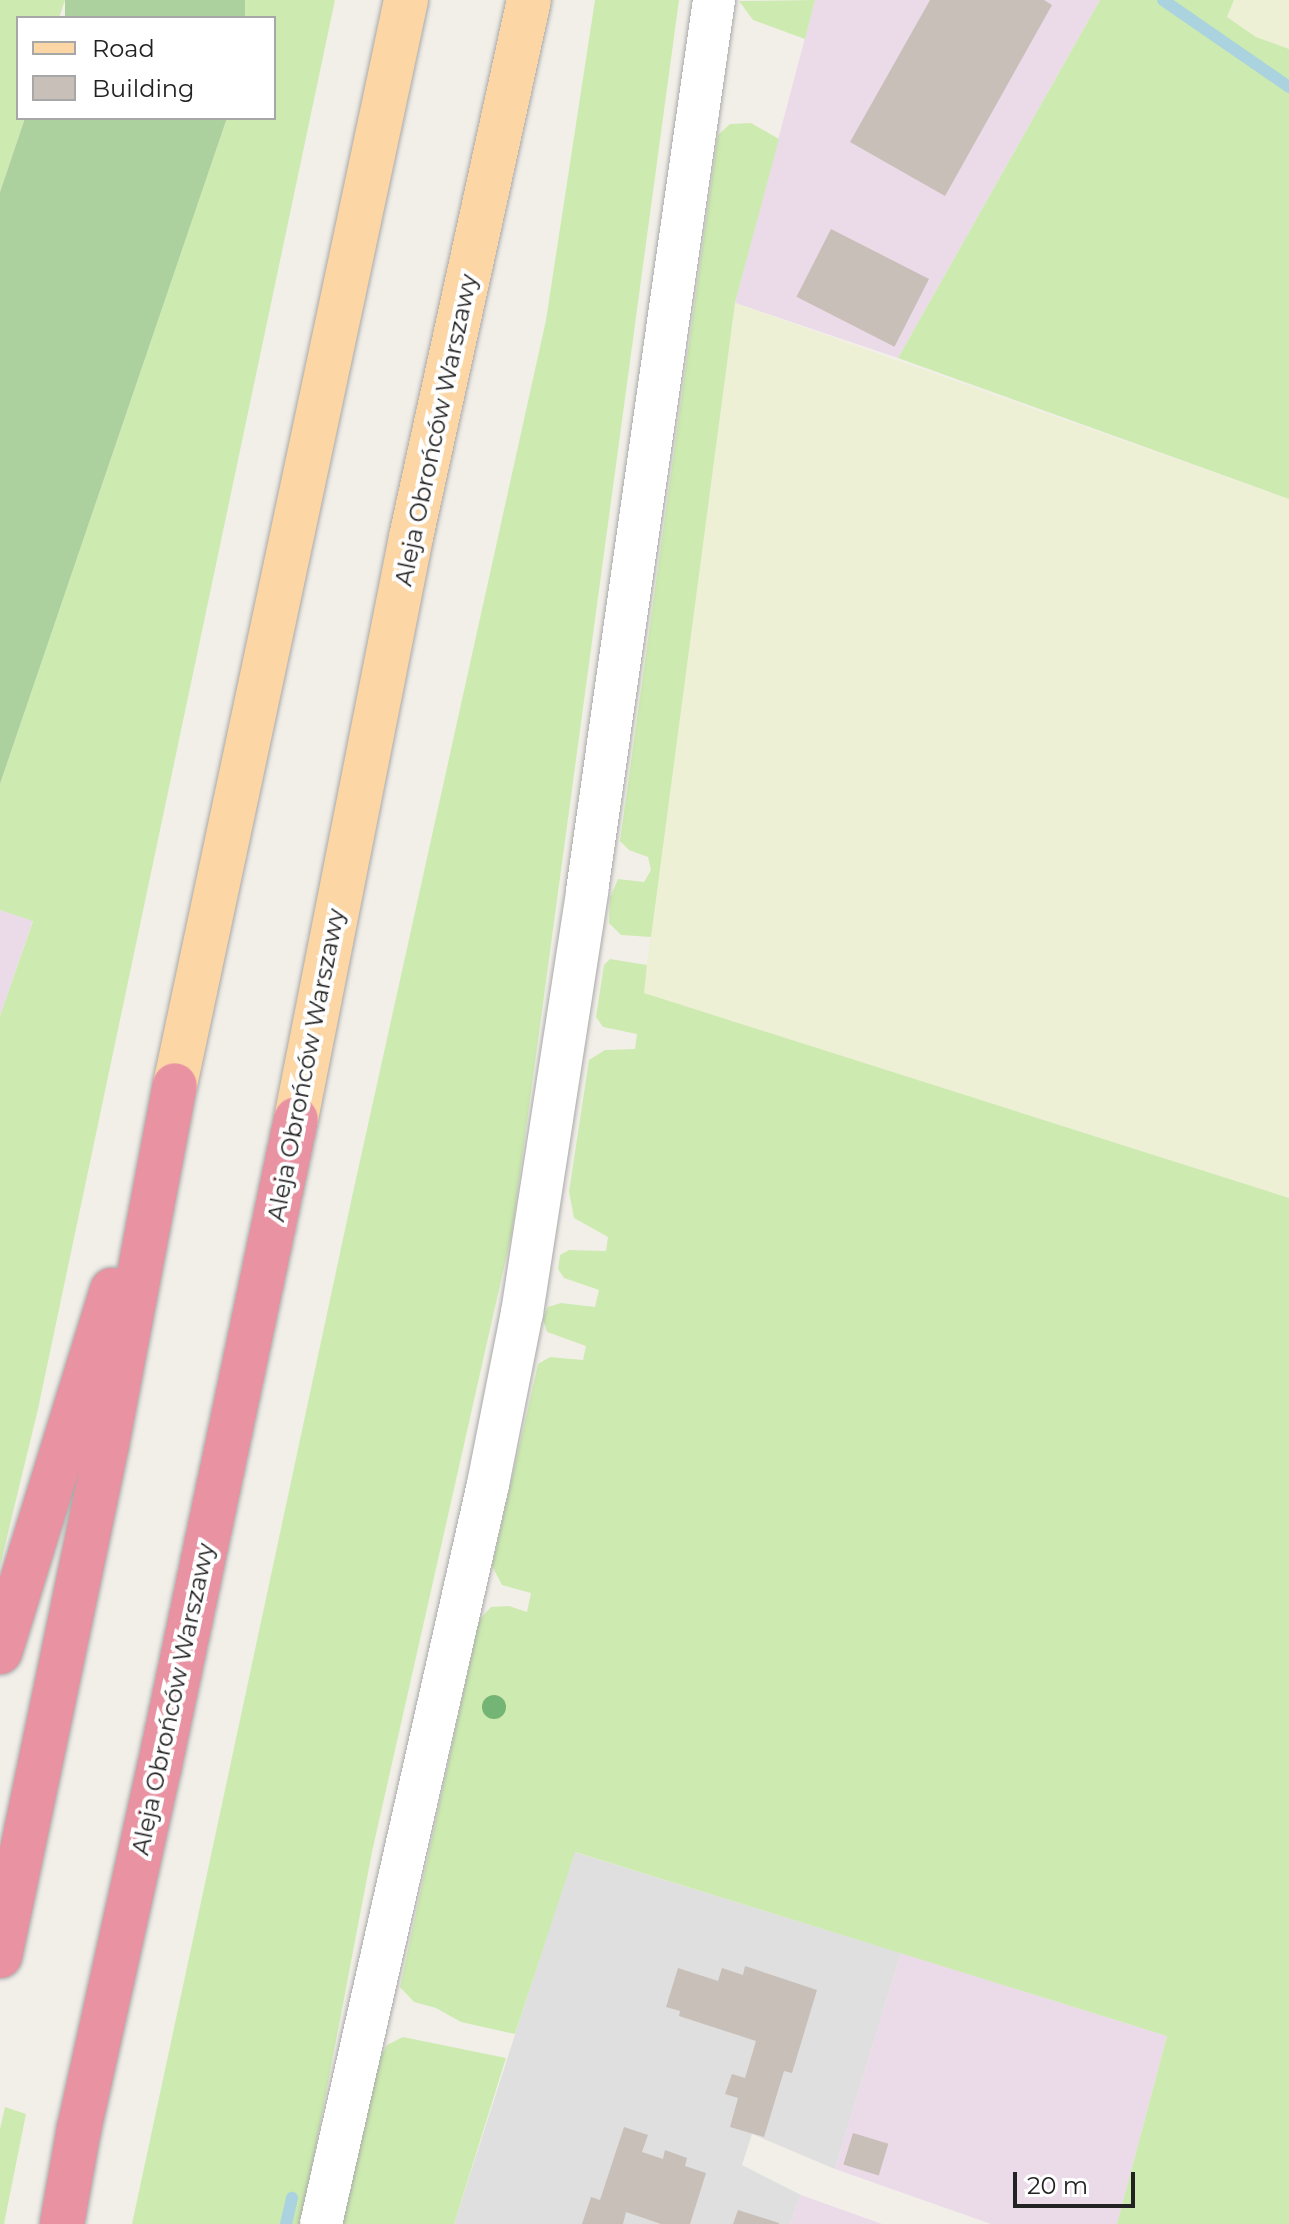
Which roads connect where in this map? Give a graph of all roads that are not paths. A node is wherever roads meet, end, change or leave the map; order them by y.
1 (406, 0) edge
2 (529, 0) edge
3 (714, 0) edge
4 (175, 1085) junction
5 (296, 1119) joint
6 (0, 1652) edge
7 (0, 1956) edge
8 (60, 2224) edge
9 (321, 2224) edge

1 - 4 main road
2 - 5 main road, Aleja Obrońców Warszawy
3 - 9 street
4 - 6 highway
4 - 7 highway
5 - 8 highway, Aleja Obrońców Warszawy

